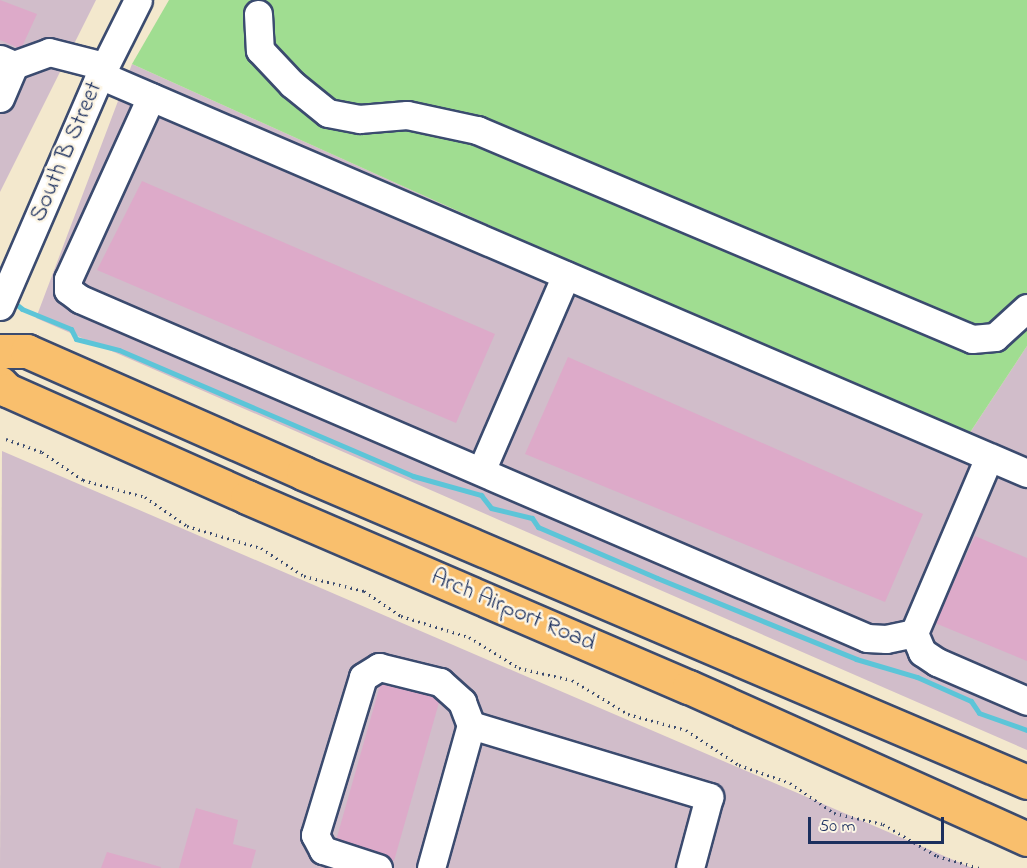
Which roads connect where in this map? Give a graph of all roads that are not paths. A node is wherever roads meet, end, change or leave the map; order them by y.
1 (138, 0) edge
2 (255, 5) edge
3 (7, 62) edge
4 (102, 71) junction
5 (151, 97) junction
6 (0, 98) edge
7 (566, 275) junction
8 (0, 306) edge
9 (1027, 308) edge
10 (0, 351) edge
11 (0, 383) edge
12 (989, 457) junction
13 (482, 469) junction
14 (1027, 473) edge
15 (914, 633) junction
16 (1027, 701) edge
17 (471, 726) junction
18 (1027, 782) edge
19 (908, 788) junction
20 (1027, 839) edge
21 (1027, 862) edge
22 (378, 868) edge
23 (431, 868) edge
24 (690, 868) edge

1 - 4 street, South B Street
2 - 9 street
3 - 4 street
3 - 6 street
4 - 5 street
4 - 8 street, South B Street
5 - 7 street
5 - 13 street
7 - 12 street
7 - 13 street
10 - 18 main road, Arch Airport Road
11 - 19 main road, Arch Airport Road
12 - 14 street
12 - 15 street
13 - 15 street
15 - 16 street
17 - 22 street
17 - 23 street
17 - 24 street
19 - 20 main road, Arch Airport Road
19 - 21 main road

